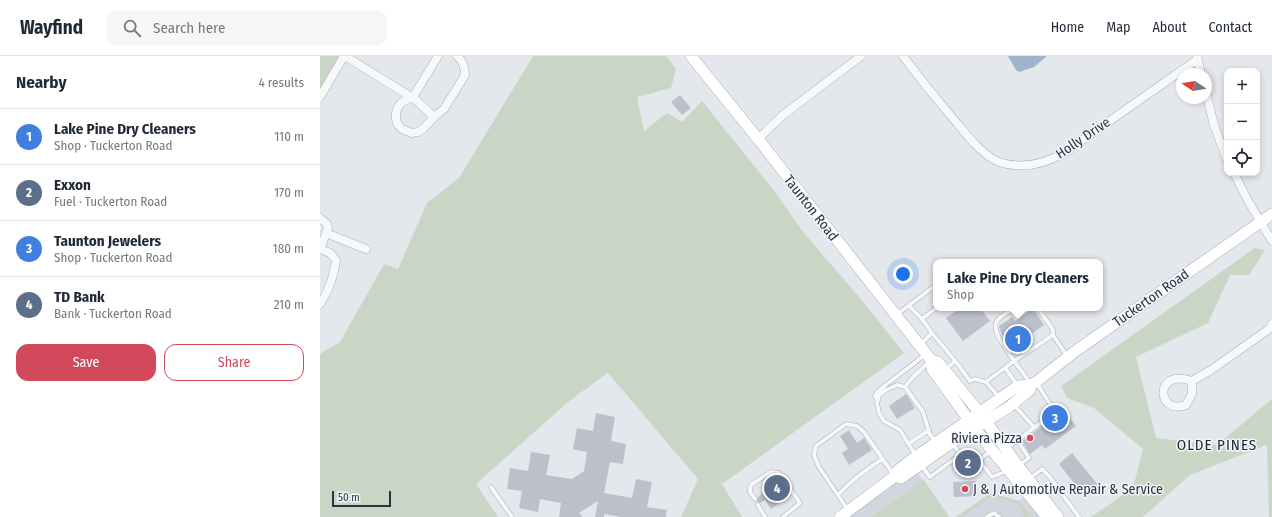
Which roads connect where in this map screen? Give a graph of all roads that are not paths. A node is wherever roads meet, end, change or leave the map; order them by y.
1 (345, 56) edge
2 (438, 56) edge
3 (457, 56) edge
4 (691, 56) edge
5 (861, 56) edge
6 (903, 56) edge
7 (1197, 58) edge
8 (1200, 68) edge
9 (413, 97) junction
10 (320, 98) edge
11 (1209, 104) edge
12 (434, 117) junction
13 (758, 139) junction
14 (1224, 152) edge
15 (1236, 176) edge
16 (1272, 214) edge
17 (320, 218) edge
18 (1261, 222) junction
19 (326, 233) junction
20 (1272, 241) edge
21 (320, 249) edge
22 (366, 249) dead end
23 (933, 288) edge
24 (320, 304) edge
25 (909, 306) junction
26 (933, 310) edge
27 (1010, 311) edge
28 (1040, 311) edge
29 (896, 316) junction
30 (922, 319) junction
31 (1272, 324) edge
32 (932, 333) junction
33 (1053, 335) junction
34 (925, 354) junction
35 (1068, 358) junction
36 (955, 361) junction
37 (1014, 361) junction
38 (1005, 368) junction
39 (945, 370) junction
40 (970, 381) junction
41 (1192, 381) dead end
42 (986, 382) junction
43 (1034, 383) junction
44 (1018, 386) junction
45 (905, 388) junction
46 (961, 390) junction
47 (1000, 399) junction
48 (878, 400) junction
49 (1013, 404) junction
50 (982, 417) junction
51 (972, 424) junction
52 (1034, 427) junction
53 (929, 430) junction
54 (1017, 440) junction
55 (937, 442) junction
56 (952, 442) junction
57 (908, 444) junction
58 (1005, 449) junction
59 (992, 450) junction
60 (962, 457) junction
61 (882, 460) junction
62 (979, 460) junction
63 (918, 461) junction
64 (1014, 468) junction
65 (895, 476) junction
66 (1029, 479) junction
67 (491, 487) dead end
68 (838, 495) junction
69 (755, 499) dead end
70 (758, 505) dead end
71 (844, 514) edge
72 (512, 517) edge
73 (765, 517) edge
74 (783, 517) edge
75 (987, 517) edge
76 (999, 517) edge
77 (1047, 517) edge
78 (1058, 517) edge
79 (1079, 517) edge

1 - 9 street
1 - 10 street
2 - 9 street
3 - 12 street
4 - 13 main road, Taunton Road
5 - 13 street
6 - 7 street, Holly Drive
7 - 8 street
9 - 12 street
9 - 12 street
11 - 14 street
13 - 29 main road, Taunton Road
15 - 18 street
16 - 18 main road, Tuckerton Road
17 - 19 street
18 - 20 street
18 - 35 main road, Tuckerton Road
19 - 21 street
19 - 22 street
21 - 24 street
23 - 25 lane
25 - 29 lane
25 - 30 lane
26 - 30 lane
27 - 37 lane
28 - 33 lane
29 - 34 main road, Taunton Road
30 - 32 lane
31 - 41 street
32 - 34 lane
32 - 36 lane
33 - 35 lane
33 - 37 lane
34 - 39 main road, Taunton Road
34 - 45 lane
34 - 48 lane
34 - 51 main road, Taunton Road
35 - 43 main road, Tuckerton Road
36 - 39 lane
36 - 40 lane
37 - 38 lane
37 - 43 lane
38 - 42 lane
38 - 44 lane
39 - 46 main road, Taunton Road
40 - 42 lane
40 - 46 lane
42 - 47 lane
43 - 44 main road
43 - 49 main road, Tuckerton Road
43 - 52 lane
44 - 47 main road, Tuckerton Road
45 - 48 lane
45 - 53 lane
46 - 50 main road, Taunton Road
47 - 50 main road, Tuckerton Road
48 - 57 lane
49 - 50 main road, Tuckerton Road
49 - 52 lane
50 - 51 main road, Tuckerton Road
50 - 58 main road, Taunton Road
51 - 55 main road, Tuckerton Road
51 - 56 main road, Tuckerton Road
51 - 59 main road, Taunton Road
52 - 54 lane
53 - 55 lane
53 - 57 lane
54 - 58 lane
54 - 64 lane
55 - 63 main road, Tuckerton Road
56 - 60 lane
56 - 63 main road, Tuckerton Road
57 - 63 lane
58 - 64 main road, Taunton Road
59 - 62 lane
59 - 64 main road, Taunton Road
60 - 62 lane
60 - 63 lane
61 - 65 lane
61 - 68 lane
61 - 68 lane
62 - 64 lane
63 - 65 main road, Tuckerton Road
64 - 66 main road
64 - 77 main road
65 - 71 main road, Tuckerton Road
66 - 78 main road
66 - 79 lane
67 - 72 lane
68 - 71 lane
69 - 74 lane
70 - 73 lane
75 - 76 lane

